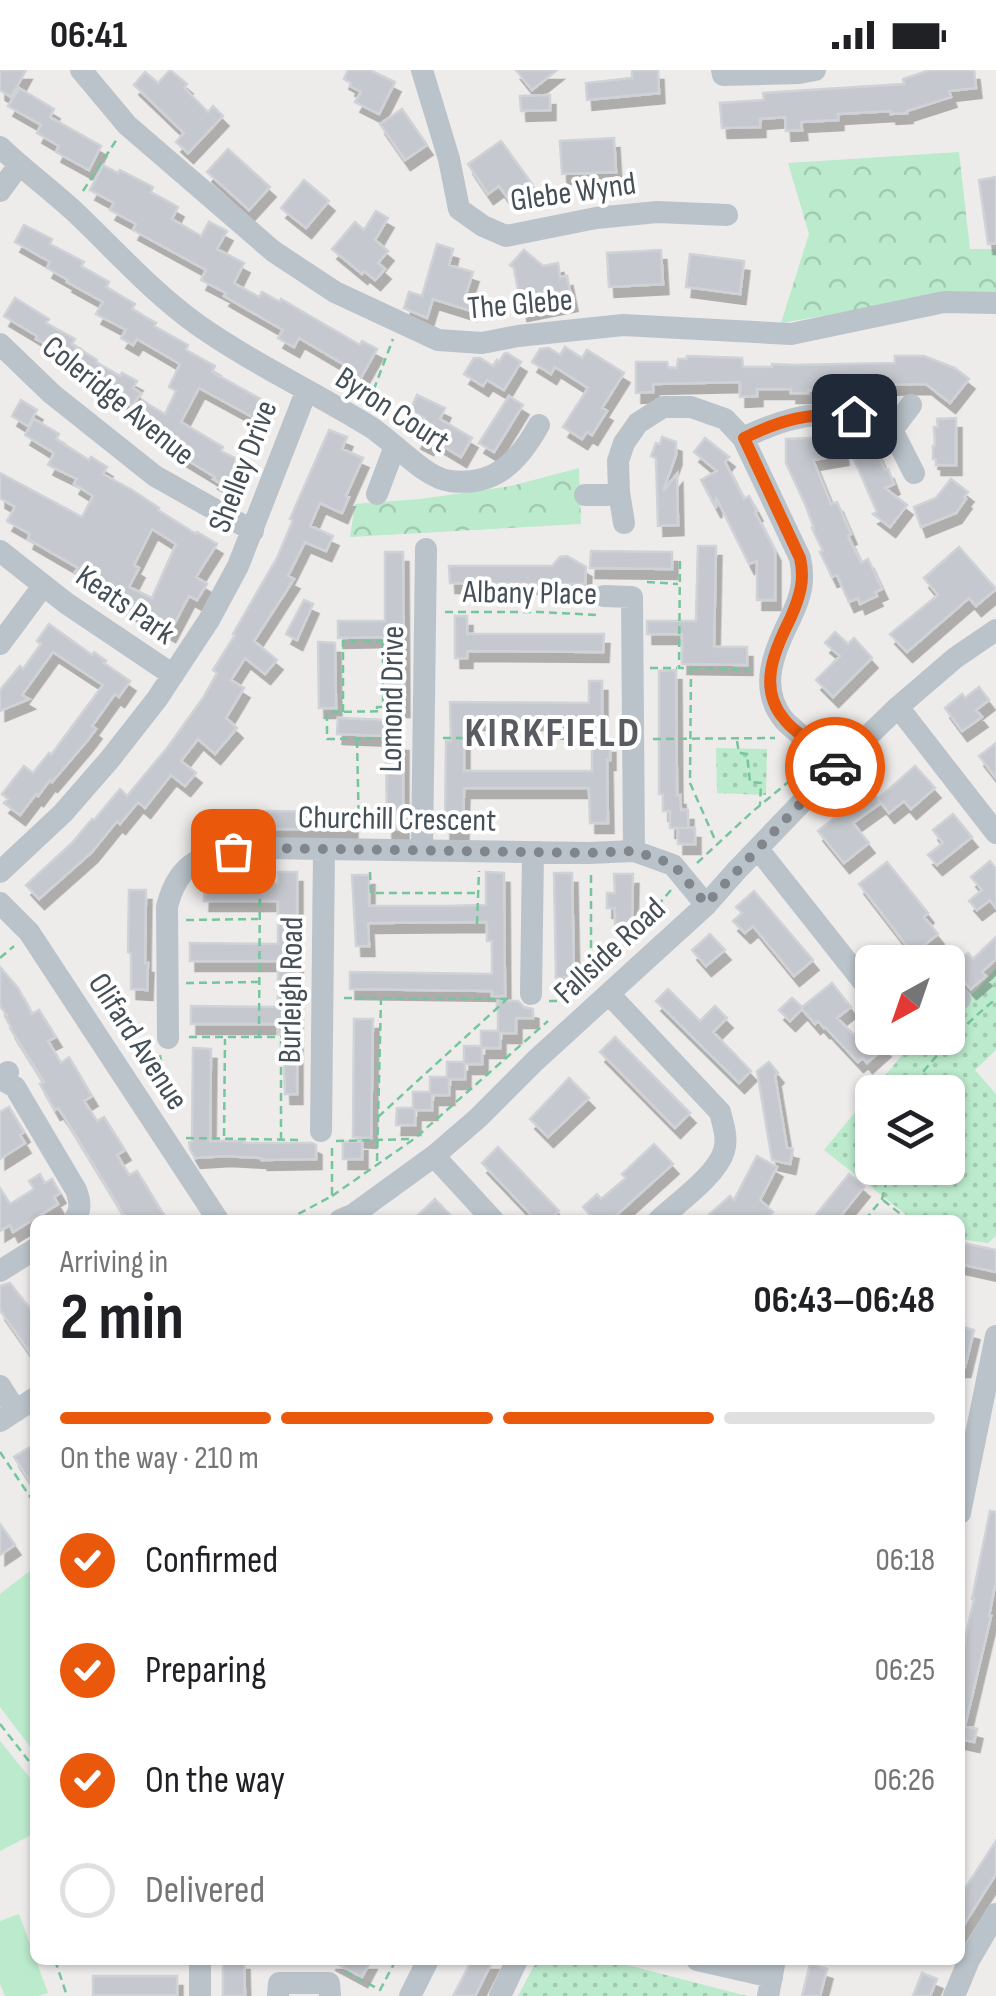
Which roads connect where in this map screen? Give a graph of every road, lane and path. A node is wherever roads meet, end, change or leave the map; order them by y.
1 (81, 70) edge
2 (422, 70) edge
3 (815, 70) edge
4 (723, 73) edge
5 (128, 125) junction
6 (0, 147) edge
7 (19, 165) junction
8 (0, 191) edge
9 (72, 210) junction
10 (727, 216) dead end
11 (996, 303) edge
12 (399, 323) junction
13 (0, 344) edge
14 (306, 392) junction
15 (911, 405) dead end
16 (354, 418) junction
17 (539, 425) dead end
18 (892, 430) junction
19 (744, 438) junction
20 (394, 446) junction
21 (522, 453) junction
22 (543, 466) dead end
23 (914, 473) dead end
24 (619, 492) junction
25 (377, 494) dead end
26 (586, 495) dead end
27 (624, 523) dead end
28 (253, 531) junction
29 (426, 549) dead end
30 (0, 552) edge
31 (680, 561) dead end
32 (44, 586) junction
33 (600, 606) joint
34 (425, 612) junction
35 (996, 630) edge
36 (383, 641) junction
37 (425, 641) junction
38 (0, 644) edge
39 (634, 668) junction
40 (679, 668) junction
41 (691, 668) junction
42 (770, 671) junction
43 (172, 675) junction
44 (898, 707) junction
45 (424, 711) junction
46 (343, 712) junction
47 (378, 712) junction
48 (802, 736) junction
49 (357, 738) junction
50 (423, 738) junction
51 (690, 739) junction
52 (738, 739) junction
53 (634, 740) junction
54 (828, 762) junction
55 (760, 805) junction
56 (996, 833) edge
57 (763, 843) junction
58 (717, 844) junction
59 (260, 848) junction
60 (324, 850) junction
61 (365, 850) junction
62 (422, 850) junction
63 (634, 851) junction
64 (480, 852) junction
65 (533, 852) junction
66 (0, 872) edge
67 (590, 873) dead end
68 (683, 877) junction
69 (478, 893) junction
70 (0, 903) edge
71 (706, 904) junction
72 (259, 919) junction
73 (167, 920) junction
74 (477, 924) dead end
75 (855, 950) edge
76 (855, 970) edge
77 (259, 982) junction
78 (168, 983) junction
79 (609, 994) junction
80 (381, 998) junction
81 (534, 998) junction
82 (996, 998) edge
83 (322, 999) junction
84 (508, 999) junction
85 (225, 1036) junction
86 (322, 1036) junction
87 (281, 1037) junction
88 (259, 1038) junction
89 (163, 1041) junction
90 (104, 1046) junction
91 (921, 1075) edge
92 (5, 1079) edge
93 (378, 1117) junction
94 (315, 1136) joint
95 (224, 1138) junction
96 (414, 1139) junction
97 (171, 1140) junction
98 (281, 1140) junction
99 (378, 1141) junction
100 (434, 1156) junction
101 (377, 1165) junction
102 (886, 1185) edge
103 (76, 1190) junction
104 (332, 1196) junction
105 (882, 1199) junction
106 (78, 1215) edge
107 (94, 1215) edge
108 (215, 1215) edge
109 (296, 1215) edge
110 (352, 1215) edge
111 (488, 1215) edge
112 (664, 1215) edge
113 (869, 1215) edge
114 (902, 1215) edge
115 (30, 1252) edge
116 (0, 1271) edge
117 (996, 1336) edge
118 (0, 1386) edge
119 (17, 1410) edge
120 (968, 1436) edge
121 (0, 1452) edge
122 (965, 1465) edge
123 (30, 1497) edge
124 (0, 1724) edge
125 (30, 1763) edge
126 (996, 1914) edge
127 (56, 1965) edge
128 (200, 1965) edge
129 (393, 1965) edge
130 (426, 1965) edge
131 (515, 1965) edge
132 (718, 1965) edge
133 (342, 1970) dead end
134 (771, 1978) edge
135 (68, 1996) edge
136 (200, 1996) edge
137 (278, 1996) edge
138 (330, 1996) edge
139 (410, 1996) edge
140 (500, 1996) edge
141 (954, 1996) edge

1 - 5 street, The Glebe
2 - 10 street, Glebe Wynd
3 - 4 street
5 - 9 path
5 - 12 street, The Glebe
6 - 7 street, Shelley Drive
7 - 8 street
7 - 9 street, Shelley Drive
9 - 14 street, Shelley Drive
11 - 12 street, The Glebe
12 - 16 path
13 - 28 street, Coleridge Avenue
14 - 16 street, Byron Court
14 - 28 street, Shelley Drive
15 - 18 street
16 - 20 street, Byron Court
17 - 21 street, Byron Court
18 - 19 street
18 - 23 street
19 - 24 street
19 - 42 street
20 - 21 street, Byron Court
20 - 25 street
21 - 22 street
24 - 26 street
24 - 27 street
28 - 43 street, Shelley Drive
29 - 34 street, Lomond Drive
30 - 32 street, Keats Park
31 - 40 path
32 - 38 street, Keats Park
32 - 43 street, Keats Park
33 - 34 path, Albany Place
33 - 39 street
34 - 37 street, Lomond Drive
35 - 44 street, Fallside Road
36 - 37 path
36 - 46 path
36 - 47 path
37 - 45 street, Lomond Drive
39 - 40 path
39 - 53 street
40 - 41 path
41 - 42 path
41 - 51 path
42 - 48 street
43 - 66 street, Shelley Drive
44 - 54 street, Fallside Road
44 - 56 street
45 - 47 path
45 - 50 street, Lomond Drive
46 - 47 path
46 - 49 path
48 - 52 path
48 - 54 street
49 - 50 path
49 - 61 path
50 - 53 path
50 - 62 street, Lomond Drive
51 - 52 path
51 - 53 path
51 - 58 path
52 - 55 path
53 - 63 street
54 - 55 path
54 - 57 street, Fallside Road
55 - 58 path
57 - 71 street, Fallside Road
57 - 75 street
57 - 76 street
58 - 68 path
59 - 60 street, Churchill Crescent
59 - 72 path
59 - 73 street, Churchill Crescent
60 - 61 street, Churchill Crescent
60 - 83 street, Burleigh Road
61 - 62 street, Churchill Crescent
61 - 69 path
62 - 64 street, Churchill Crescent
63 - 65 street, Churchill Crescent
63 - 68 street, Churchill Crescent
64 - 65 street, Churchill Crescent
64 - 69 path
65 - 81 street
67 - 68 path
68 - 71 street, Churchill Crescent
69 - 74 path
70 - 90 street, Olifard Avenue
71 - 79 street, Fallside Road
72 - 73 path
72 - 77 path
73 - 78 street, Churchill Crescent
77 - 78 path
77 - 88 path
78 - 89 street, Churchill Crescent
79 - 100 street, Fallside Road
79 - 112 street
80 - 83 path
80 - 84 path
80 - 93 path
81 - 84 path
81 - 96 path
82 - 91 path
83 - 86 street, Burleigh Road
84 - 93 path, Fallside Road
85 - 88 path
85 - 89 path
85 - 95 path
86 - 87 path
86 - 94 street, Burleigh Road
87 - 88 path
87 - 98 path
89 - 90 path
89 - 97 path
90 - 97 street, Olifard Avenue
92 - 103 street
93 - 99 path
94 - 98 path
95 - 97 path
95 - 98 path
96 - 99 path
96 - 101 path
97 - 108 street, Olifard Avenue
99 - 101 path
99 - 104 path
100 - 110 street, Fallside Road
100 - 111 street
101 - 104 path
102 - 105 path
103 - 106 street
103 - 107 street
104 - 109 path
105 - 113 path
105 - 114 path
115 - 116 street
117 - 120 street
118 - 119 street
120 - 122 street
121 - 123 path
124 - 125 path
126 - 141 street
127 - 135 path
128 - 136 street
129 - 133 path
130 - 139 street
131 - 140 street
132 - 134 street
137 - 138 street

